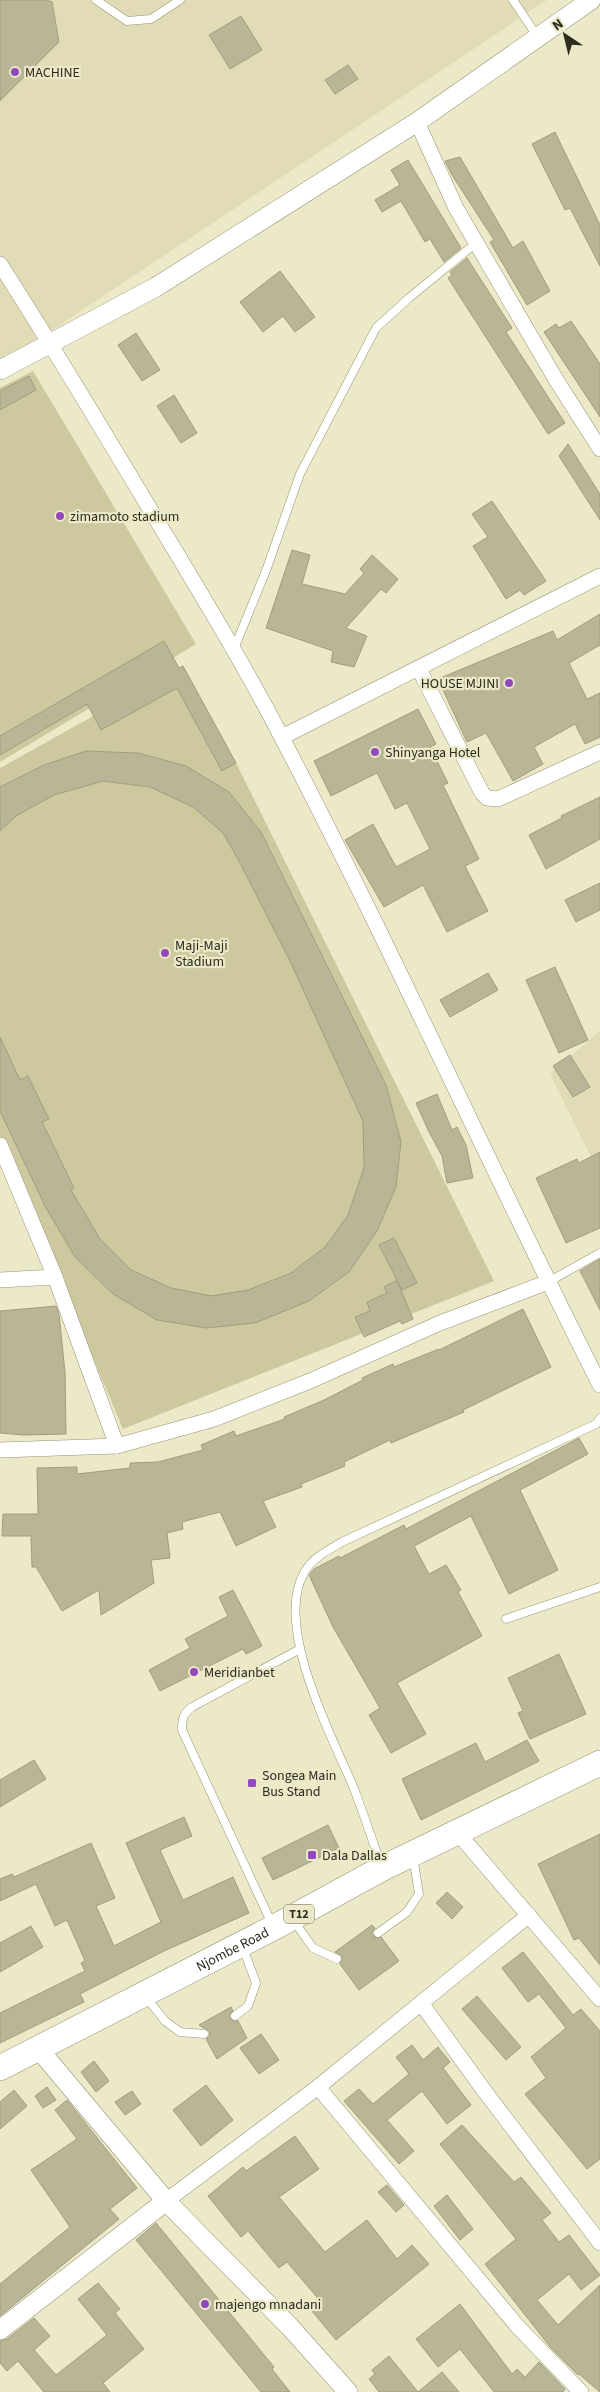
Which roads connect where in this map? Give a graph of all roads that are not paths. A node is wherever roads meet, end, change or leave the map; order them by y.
1 (96, 0) edge
2 (180, 0) edge
3 (513, 0) edge
4 (590, 0) edge
5 (537, 36) junction
6 (417, 122) junction
7 (476, 243) junction
8 (0, 264) edge
9 (50, 343) junction
10 (0, 370) edge
11 (600, 449) edge
12 (600, 576) edge
13 (234, 649) junction
14 (419, 669) junction
15 (282, 737) junction
16 (600, 752) edge
17 (0, 1145) edge
18 (600, 1252) edge
19 (55, 1277) junction
20 (0, 1280) edge
21 (548, 1282) junction
22 (600, 1385) edge
23 (600, 1418) edge
24 (117, 1446) junction
25 (0, 1450) edge
26 (600, 1587) edge
27 (506, 1619) dead end
28 (300, 1650) junction
29 (600, 1763) edge
30 (456, 1832) junction
31 (412, 1854) junction
32 (383, 1868) junction
33 (529, 1915) junction
34 (283, 1923) junction
35 (378, 1933) dead end
36 (241, 1944) junction
37 (337, 1959) dead end
38 (144, 1994) junction
39 (600, 1999) edge
40 (422, 2003) junction
41 (236, 2016) dead end
42 (204, 2034) dead end
43 (38, 2047) junction
44 (0, 2068) edge
45 (318, 2088) junction
46 (166, 2201) junction
47 (600, 2243) edge
48 (0, 2330) edge
49 (348, 2392) edge
50 (581, 2392) edge

1 - 2 lane
3 - 5 lane
4 - 5 street
5 - 6 street
6 - 7 street
6 - 9 street
7 - 11 street
7 - 13 lane
8 - 9 street
9 - 10 street
9 - 13 street
12 - 14 street
13 - 15 street
14 - 15 street
14 - 16 street
15 - 21 street
17 - 19 street
18 - 21 lane
19 - 20 street
19 - 24 street
21 - 22 street
21 - 24 street
23 - 28 lane
24 - 25 street
26 - 27 lane
28 - 32 lane
28 - 34 lane
29 - 30 highway, Njombe Road / T12
30 - 31 highway, Njombe Road / T12
30 - 33 street
31 - 32 highway, Njombe Road / T12
31 - 35 lane
32 - 34 highway, Njombe Road / T12
33 - 39 street
33 - 40 street
34 - 36 highway, Njombe Road / T12
34 - 37 lane
36 - 38 highway, Njombe Road / T12
36 - 41 lane
38 - 42 lane
38 - 43 highway, Njombe Road / T12
40 - 45 street
40 - 47 street
43 - 44 highway, Njombe Road / T12
43 - 46 street
45 - 46 street
45 - 50 street
46 - 48 street
46 - 49 street

